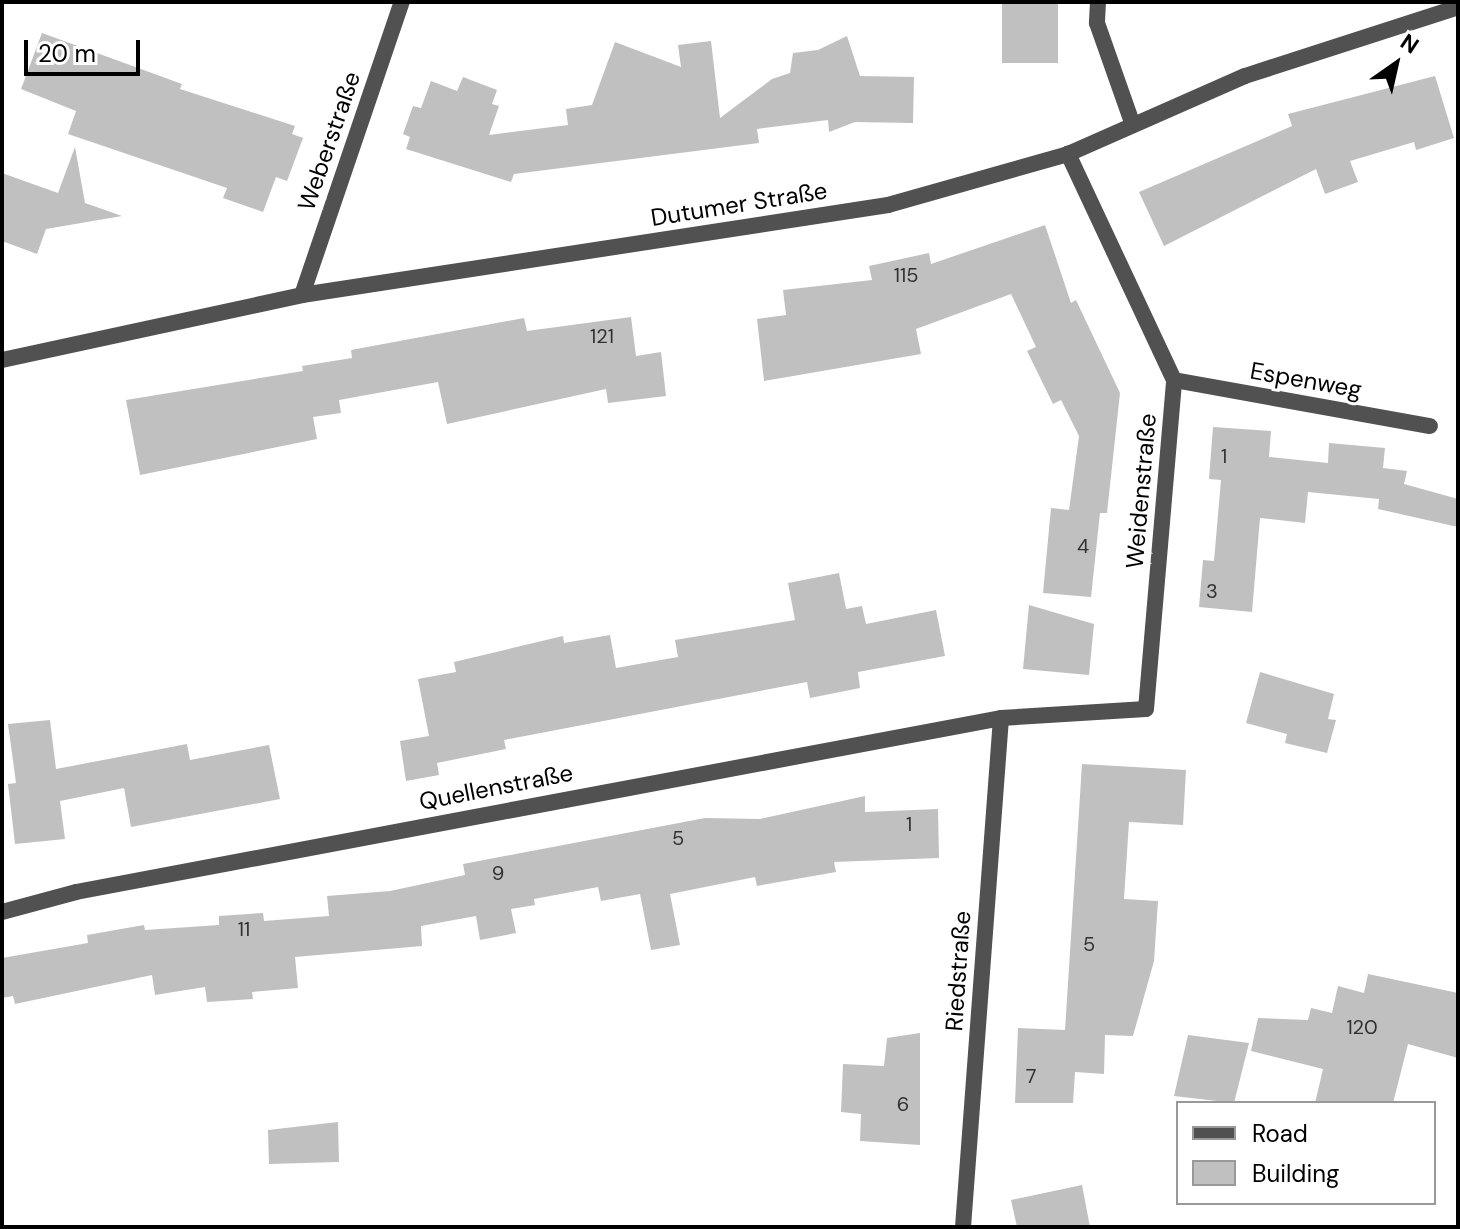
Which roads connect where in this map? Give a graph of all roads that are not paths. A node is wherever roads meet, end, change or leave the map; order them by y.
1 (402, 2) edge
2 (1098, 2) edge
3 (1458, 7) edge
4 (1133, 125) junction
5 (1068, 154) junction
6 (302, 295) junction
7 (2, 360) edge
8 (1174, 380) junction
9 (1430, 426) dead end
10 (1001, 718) junction
11 (2, 912) edge
12 (963, 1227) edge

1 - 6 street, Weberstraße
2 - 4 street
3 - 4 street, Dutumer Straße
4 - 5 street, Dutumer Straße
5 - 6 street, Dutumer Straße
5 - 8 street, Weidenstraße
6 - 7 street, Dutumer Straße
8 - 9 street, Espenweg
8 - 10 street, Weidenstraße
10 - 11 street, Quellenstraße
10 - 12 street, Riedstraße

